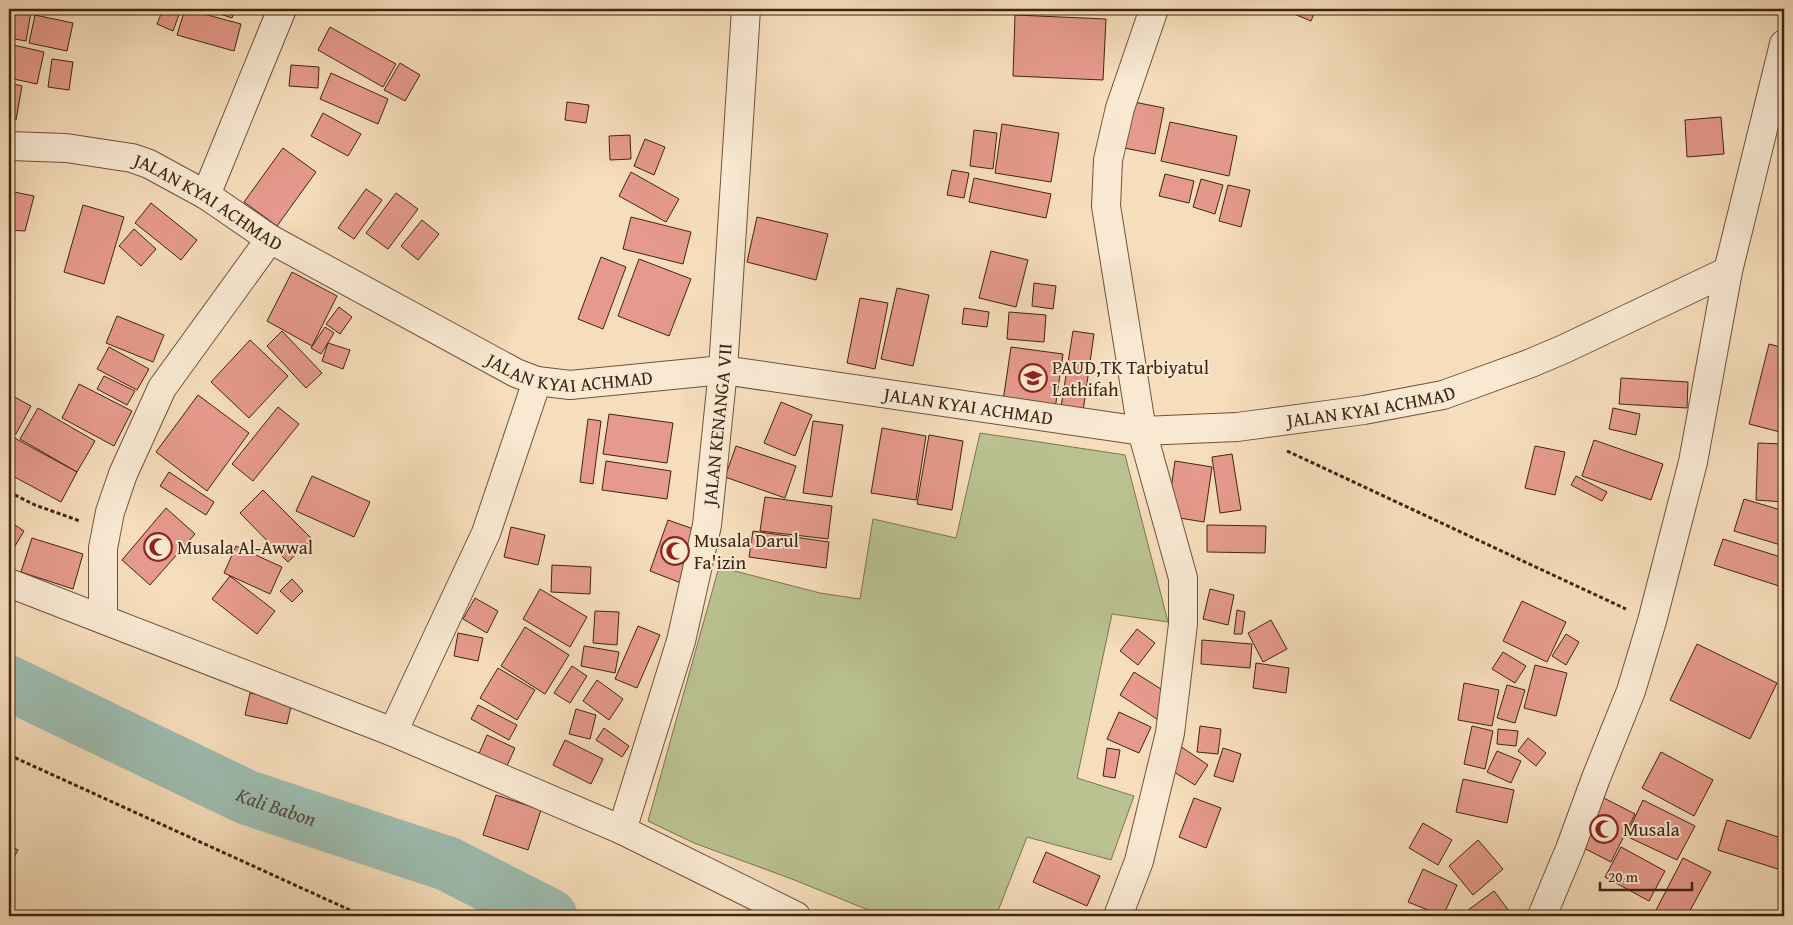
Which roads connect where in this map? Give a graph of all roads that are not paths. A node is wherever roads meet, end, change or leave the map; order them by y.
1 (282, 9) edge
2 (746, 9) edge
3 (1154, 9) edge
4 (1784, 44) edge
5 (9, 146) edge
6 (206, 195) junction
7 (270, 239) junction
8 (1728, 270) junction
9 (723, 370) junction
10 (537, 380) junction
11 (1142, 431) junction
12 (9, 583) edge
13 (102, 618) junction
14 (393, 732) junction
15 (622, 830) junction
16 (796, 916) edge
17 (1118, 916) edge
18 (1542, 916) edge

1 - 6 street
2 - 9 street, JALAN KENANGA VII
3 - 11 street
4 - 8 street
5 - 6 street, JALAN KYAI ACHMAD
6 - 7 street, JALAN KYAI ACHMAD
7 - 10 street, JALAN KYAI ACHMAD
7 - 13 street
8 - 11 street, JALAN KYAI ACHMAD
8 - 18 street
9 - 10 street, JALAN KYAI ACHMAD
9 - 11 street, JALAN KYAI ACHMAD
9 - 15 street, JALAN KENANGA VII
10 - 14 street
11 - 17 street
12 - 13 street
13 - 14 street
14 - 15 street
15 - 16 street

